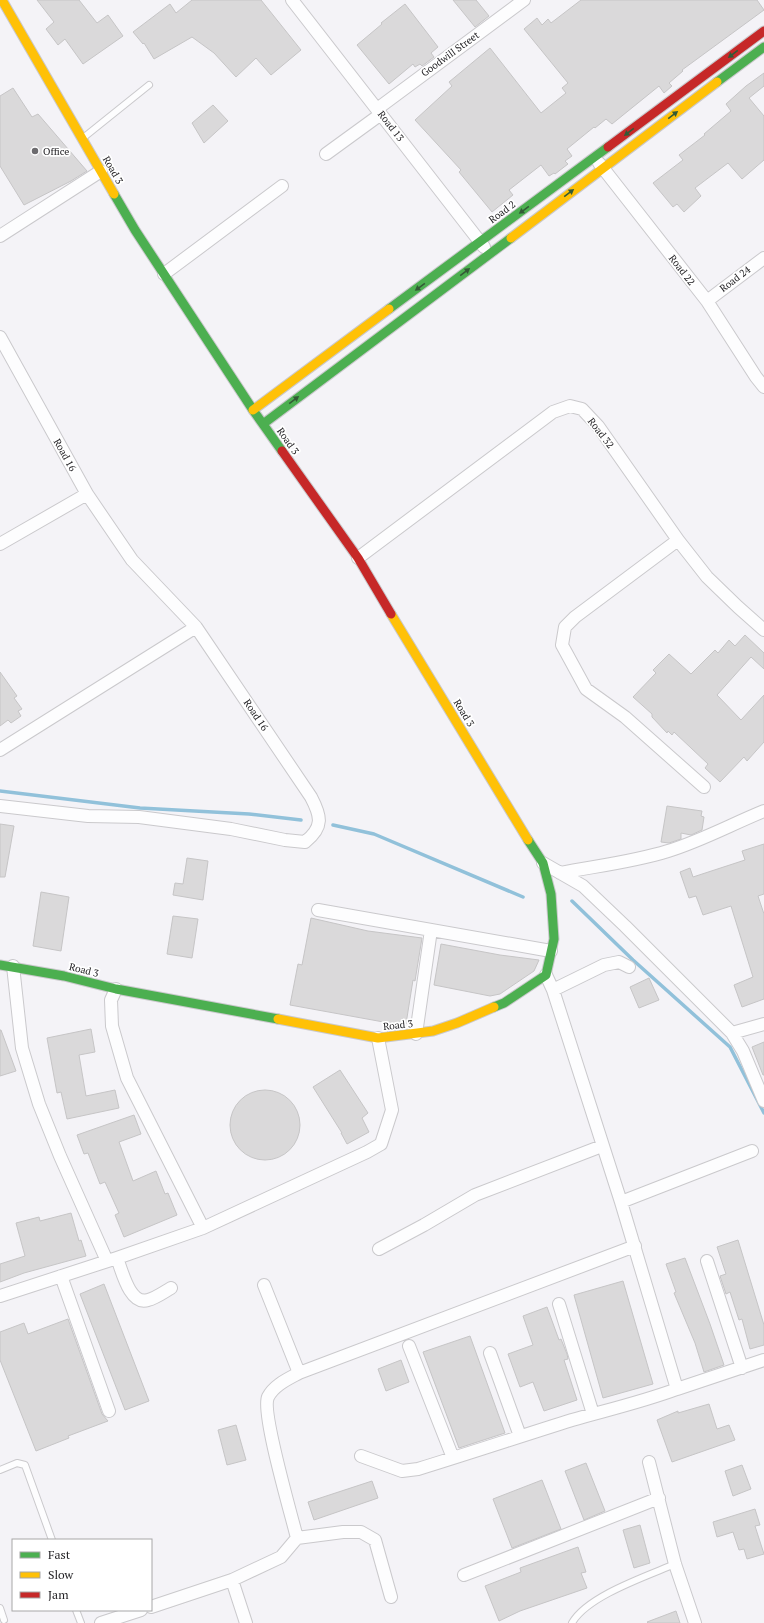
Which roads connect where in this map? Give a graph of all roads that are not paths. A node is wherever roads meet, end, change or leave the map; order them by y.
1 (2, 0) edge
2 (292, 0) edge
3 (524, 0) edge
4 (764, 31) edge
5 (764, 47) edge
6 (149, 84) dead end
7 (379, 111) junction
8 (82, 139) junction
9 (326, 154) dead end
10 (595, 157) junction
11 (602, 168) junction
12 (101, 171) junction
13 (282, 186) dead end
14 (0, 236) edge
15 (480, 242) junction
16 (489, 253) junction
17 (764, 258) edge
18 (164, 274) junction
19 (707, 301) junction
20 (0, 337) edge
21 (764, 387) edge
22 (253, 410) junction
23 (263, 424) junction
24 (87, 494) junction
25 (678, 540) junction
26 (0, 544) edge
27 (358, 558) junction
28 (196, 628) junction
29 (764, 630) edge
30 (0, 750) edge
31 (704, 788) dead end
32 (0, 806) edge
33 (764, 811) edge
34 (543, 863) junction
35 (560, 873) junction
36 (318, 910) dead end
37 (431, 930) junction
38 (550, 951) junction
39 (0, 965) edge
40 (13, 966) junction
41 (629, 967) dead end
42 (546, 975) junction
43 (116, 989) junction
44 (553, 990) junction
45 (764, 1024) edge
46 (732, 1032) junction
47 (416, 1034) junction
48 (378, 1038) junction
49 (764, 1101) edge
50 (602, 1146) junction
51 (752, 1151) dead end
52 (621, 1202) junction
53 (203, 1228) junction
54 (635, 1246) junction
55 (379, 1249) dead end
56 (112, 1260) junction
57 (707, 1261) dead end
58 (61, 1276) junction
59 (264, 1285) dead end
60 (171, 1288) dead end
61 (0, 1296) edge
62 (559, 1304) dead end
63 (409, 1346) dead end
64 (490, 1353) dead end
65 (764, 1360) edge
66 (742, 1368) junction
67 (299, 1373) junction
68 (677, 1389) junction
69 (109, 1411) dead end
70 (593, 1414) junction
71 (520, 1436) junction
72 (361, 1456) dead end
73 (453, 1458) junction
74 (649, 1462) dead end
75 (0, 1470) edge
76 (659, 1498) junction
77 (297, 1538) junction
78 (52, 1539) edge
79 (675, 1564) junction
80 (464, 1575) dead end
81 (232, 1580) junction
82 (391, 1597) dead end
83 (152, 1607) edge
84 (0, 1608) edge
85 (76, 1611) edge
86 (138, 1611) edge
87 (4, 1620) dead end
88 (243, 1622) edge
89 (81, 1623) edge
90 (101, 1623) edge
91 (572, 1623) edge
92 (695, 1623) edge

1 - 8 street, Road 3
2 - 7 street, Road 13
3 - 7 street, Goodwill Street
4 -> 10 street, Road 2
11 -> 5 street
6 - 8 lane
7 - 9 street, Goodwill Street
7 - 15 street, Road 13
8 - 12 street, Road 3
10 - 11 street, Road 22
10 -> 15 street, Road 2
16 -> 11 street
11 - 19 street, Road 22
12 - 14 street
12 - 18 street, Road 3
13 - 18 street
15 - 16 street, Road 13
15 -> 22 street, Road 2
23 -> 16 street
17 - 19 street, Road 24
18 - 22 street, Road 3
19 - 21 street, Road 22
20 - 24 street, Road 16
22 - 23 street, Road 3
23 - 27 street, Road 3
24 - 26 street
24 - 28 street, Road 16
25 - 27 street, Road 32
25 - 29 street, Road 32
25 - 31 street
27 - 34 street, Road 3
28 - 30 street
28 - 32 street, Road 16
33 - 35 street
34 - 35 street
34 - 38 street, Road 3
35 - 46 street
36 - 37 street
37 - 38 street
37 - 47 street
38 - 42 street, Road 3
39 - 40 street, Road 3
40 - 43 street, Road 3
40 - 56 street
41 - 44 street
42 - 44 street
42 - 47 street, Road 3
43 - 48 street, Road 3
43 - 53 street
44 - 50 street
45 - 46 street
46 - 49 street
47 - 48 street, Road 3
48 - 53 street
50 - 52 street
50 - 55 street
51 - 52 street
52 - 54 street
53 - 56 street
54 - 67 street
54 - 68 street
56 - 58 street
56 - 60 street
57 - 66 street
58 - 61 street
58 - 69 street
59 - 67 street
62 - 70 street
63 - 73 street
64 - 71 street
65 - 66 street
66 - 68 street
67 - 77 street
68 - 70 street
70 - 71 street
71 - 73 street
72 - 73 street
74 - 76 street
75 - 78 lane
76 - 79 street
76 - 80 street
77 - 81 street
77 - 82 street
79 - 91 lane
79 - 92 street
81 - 83 street
81 - 88 street
84 - 87 lane
85 - 89 lane
86 - 90 street

